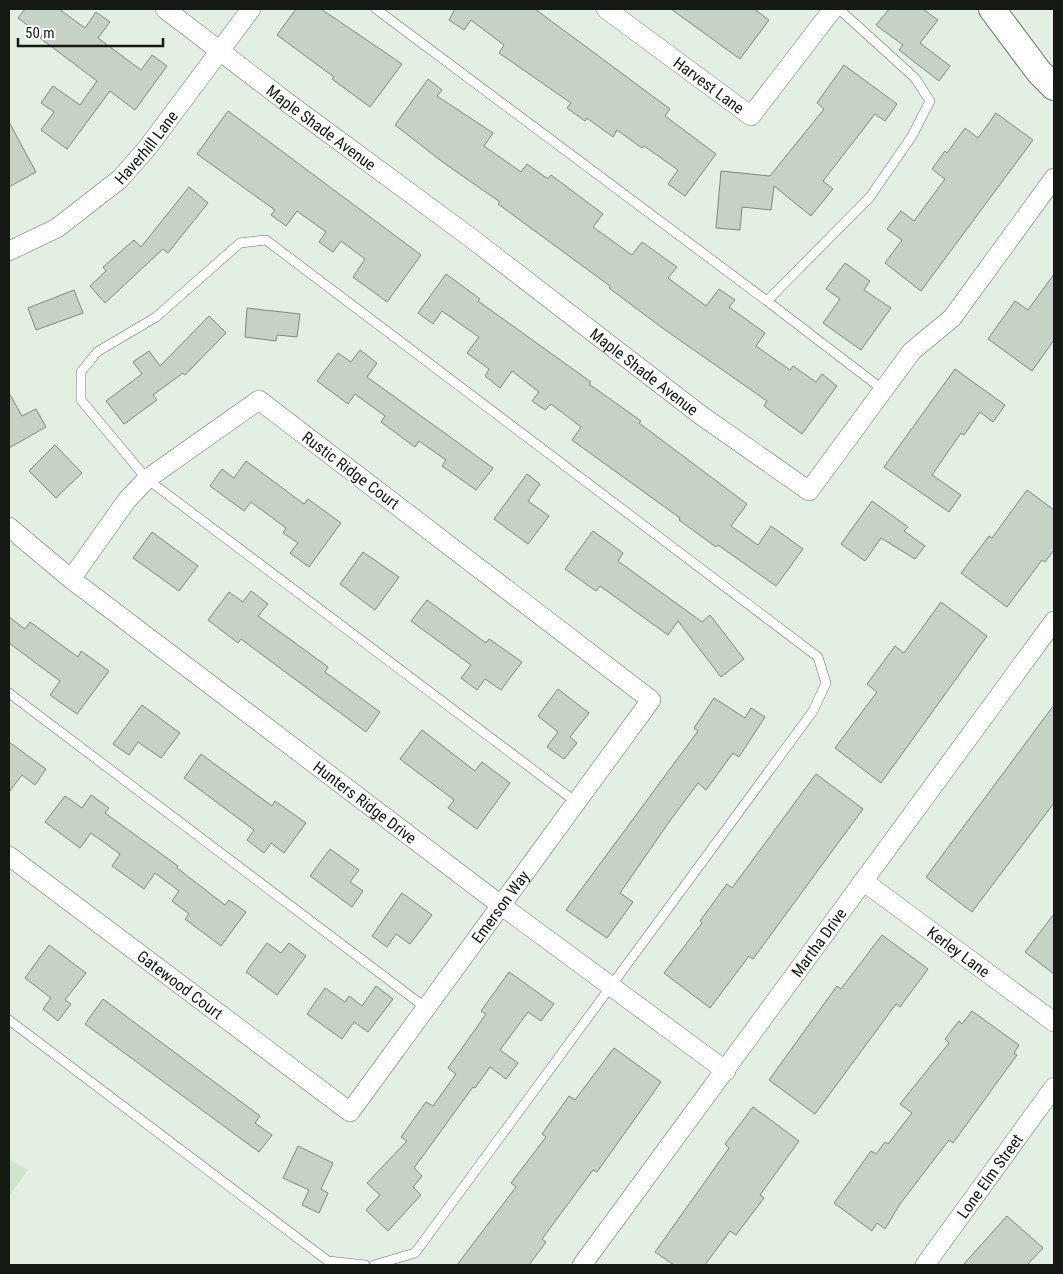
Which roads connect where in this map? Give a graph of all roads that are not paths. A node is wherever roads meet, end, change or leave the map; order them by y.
1 (165, 9) edge
2 (251, 9) edge
3 (376, 9) edge
4 (606, 9) edge
5 (833, 9) edge
6 (839, 9) edge
7 (992, 9) edge
8 (220, 50) junction
9 (1054, 86) edge
10 (1054, 178) edge
11 (9, 251) edge
12 (767, 301) junction
13 (882, 389) junction
14 (147, 479) junction
15 (9, 527) edge
16 (71, 579) junction
17 (1054, 621) edge
18 (9, 693) edge
19 (651, 700) joint
20 (576, 802) junction
21 (9, 856) edge
22 (863, 881) junction
23 (502, 906) junction
24 (611, 987) junction
25 (426, 1008) junction
26 (9, 1020) edge
27 (1054, 1022) edge
28 (726, 1071) junction
29 (1054, 1087) edge
30 (350, 1112) joint
31 (365, 1265) edge
32 (374, 1265) edge
33 (582, 1265) edge
34 (925, 1265) edge

1 - 8 street, Maple Shade Avenue
2 - 8 street, Haverhill Lane
3 - 12 lane
4 - 5 street, Harvest Lane
6 - 12 lane
7 - 9 street
8 - 11 street, Haverhill Lane
8 - 13 street, Maple Shade Avenue
10 - 13 street, Maple Shade Avenue
12 - 13 lane
14 - 16 street, Rustic Ridge Court
14 - 19 street, Rustic Ridge Court
14 - 20 lane
14 - 24 lane
15 - 16 street, Hunters Ridge Drive
16 - 23 street, Hunters Ridge Drive
17 - 22 street, Martha Drive
18 - 25 lane
19 - 20 street, Emerson Way
20 - 23 street, Emerson Way
21 - 30 street, Gatewood Court
22 - 27 street, Kerley Lane
22 - 28 street, Martha Drive
23 - 24 street, Hunters Ridge Drive
23 - 25 street, Emerson Way
24 - 28 street, Hunters Ridge Drive
24 - 32 lane
25 - 30 street, Emerson Way
26 - 31 lane
28 - 33 street, Martha Drive
29 - 34 street, Lone Elm Street

